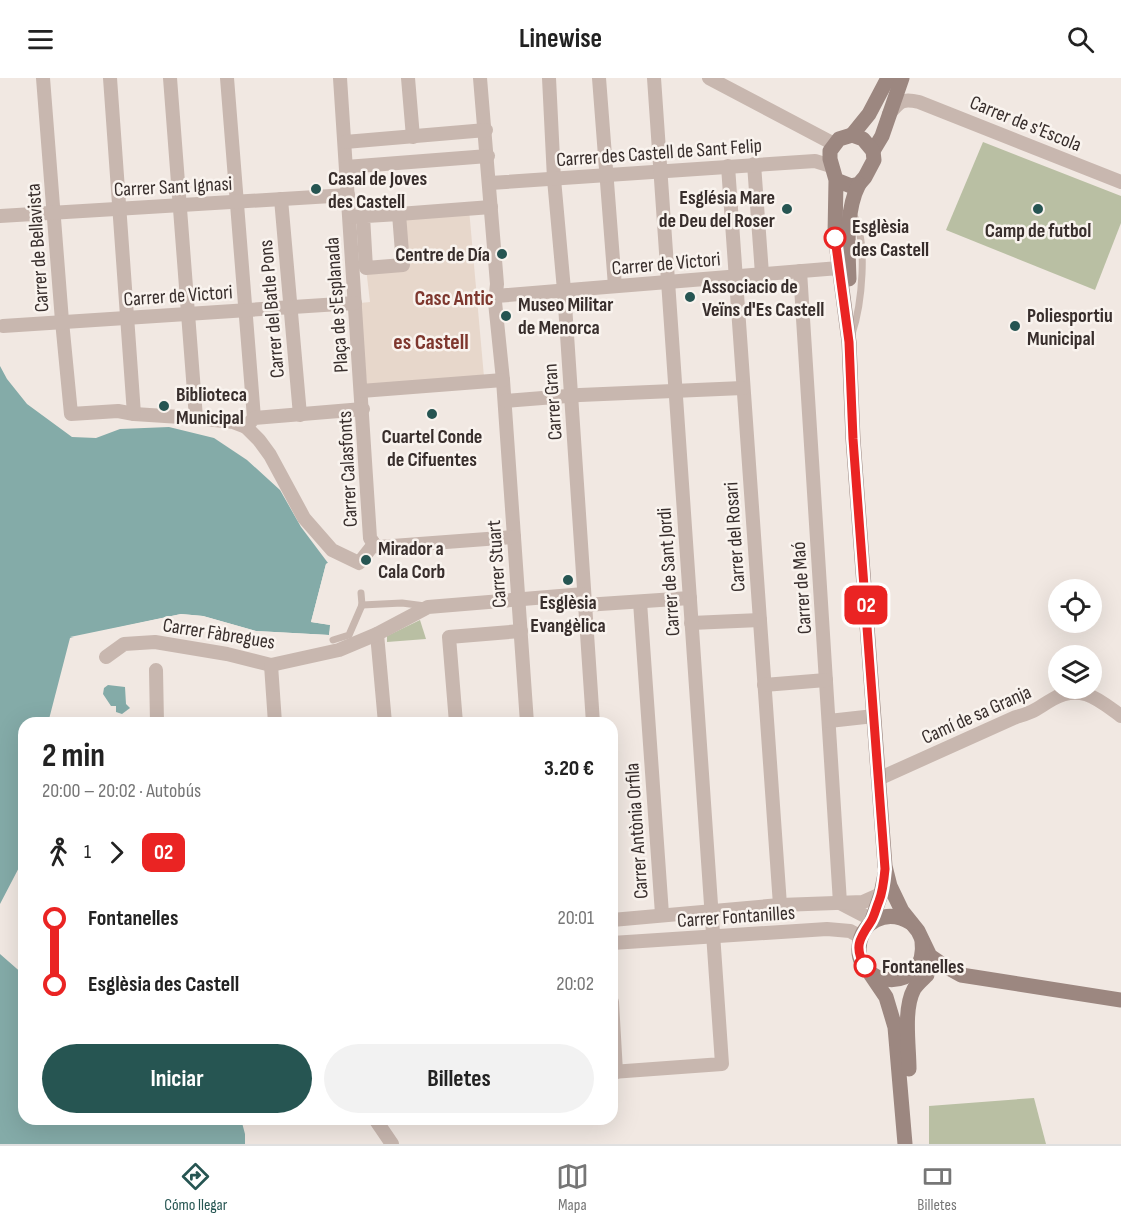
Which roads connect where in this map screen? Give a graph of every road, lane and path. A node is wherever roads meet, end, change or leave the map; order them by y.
1 (43, 78) edge
2 (110, 78) edge
3 (170, 78) edge
4 (227, 78) edge
5 (340, 78) edge
6 (408, 78) edge
7 (480, 78) edge
8 (549, 78) edge
9 (599, 78) edge
10 (654, 78) edge
11 (709, 78) edge
12 (888, 78) edge
13 (902, 78) edge
14 (888, 116) junction
15 (486, 130) junction
16 (852, 135) junction
17 (413, 137) junction
18 (345, 141) junction
19 (834, 144) junction
20 (873, 151) junction
21 (488, 156) junction
22 (754, 164) junction
23 (728, 166) junction
24 (346, 167) junction
25 (660, 171) junction
26 (833, 173) junction
27 (606, 175) junction
28 (554, 179) junction
29 (1121, 182) edge
30 (490, 183) junction
31 (859, 184) junction
32 (348, 195) junction
33 (281, 199) junction
34 (237, 202) junction
35 (180, 205) junction
36 (491, 207) junction
37 (120, 209) junction
38 (54, 213) junction
39 (399, 214) junction
40 (0, 216) edge
41 (357, 217) junction
42 (839, 268) junction
43 (800, 271) junction
44 (762, 274) junction
45 (735, 276) junction
46 (668, 282) junction
47 (615, 286) junction
48 (564, 290) junction
49 (496, 296) junction
50 (355, 303) junction
51 (290, 307) junction
52 (245, 310) junction
53 (187, 314) junction
54 (127, 317) junction
55 (62, 321) junction
56 (3, 326) dead end
57 (849, 342) junction
58 (503, 380) junction
59 (743, 388) junction
60 (675, 390) junction
61 (361, 392) junction
62 (571, 396) junction
63 (504, 401) junction
64 (363, 409) junction
65 (134, 414) junction
66 (300, 415) junction
67 (196, 418) junction
68 (250, 423) junction
69 (514, 537) junction
70 (374, 544) junction
71 (361, 593) dead end
72 (690, 598) junction
73 (519, 600) junction
74 (585, 600) junction
75 (640, 602) junction
76 (362, 605) junction
77 (428, 607) junction
78 (760, 620) junction
79 (691, 623) junction
80 (521, 631) junction
81 (377, 634) junction
82 (333, 640) dead end
83 (106, 657) dead end
84 (271, 665) junction
85 (156, 670) dead end
86 (826, 680) junction
87 (764, 685) junction
88 (874, 716) junction
89 (1121, 716) edge
90 (158, 717) edge
91 (275, 717) edge
92 (384, 717) edge
93 (456, 717) edge
94 (527, 717) edge
95 (593, 717) edge
96 (829, 721) junction
97 (878, 779) junction
98 (885, 869) junction
99 (881, 894) junction
100 (840, 903) junction
101 (780, 905) junction
102 (711, 910) junction
103 (662, 914) junction
104 (618, 919) edge
105 (873, 920) junction
106 (911, 924) junction
107 (713, 937) junction
108 (861, 937) junction
109 (922, 941) junction
110 (618, 943) edge
111 (865, 966) junction
112 (908, 975) junction
113 (927, 975) junction
114 (974, 977) junction
115 (1121, 1000) edge
116 (898, 1052) junction
117 (618, 1072) edge
118 (379, 1125) edge
119 (392, 1144) edge
120 (906, 1144) edge

1 - 38 street, Carrer de Bellavista
2 - 37 street
3 - 35 street
4 - 34 street
5 - 18 street, Plaça de s'Esplanada
6 - 17 street
7 - 15 street
8 - 28 street, Carrer Gran
9 - 27 street
10 - 25 street, Carrer de Sant Jordi
11 - 19 street
12 - 16 main road
13 - 14 main road
14 - 20 main road
14 - 29 street, Carrer de s'Escola
15 - 17 street
15 - 21 street
16 - 19 main road
16 - 20 main road
17 - 18 street
18 - 24 street, Plaça de s'Esplanada
19 - 26 main road
20 - 31 main road
21 - 24 street
21 - 30 street
22 - 23 street, Carrer des Castell de Sant Felip
22 - 26 street, Carrer des Castell de Sant Felip
22 - 44 street
23 - 25 street, Carrer des Castell de Sant Felip
23 - 45 street, Carrer del Rosari
24 - 32 street, Plaça de s'Esplanada
25 - 27 street, Carrer des Castell de Sant Felip
25 - 46 street, Carrer de Sant Jordi
26 - 31 main road
26 - 42 main road
27 - 28 street, Carrer des Castell de Sant Felip
27 - 47 street
28 - 30 street, Carrer des Castell de Sant Felip
28 - 48 street, Carrer Gran
30 - 36 street
31 - 57 main road
32 - 33 street, Carrer Sant Ignasi
32 - 41 street, Plaça de s'Esplanada
33 - 34 street, Carrer Sant Ignasi
33 - 51 street, Carrer del Batle Pons
34 - 35 street, Carrer Sant Ignasi
34 - 52 street
35 - 37 street, Carrer Sant Ignasi
35 - 53 street
36 - 39 street, Plaça de s'Esplanada
36 - 49 street
37 - 38 street, Carrer Sant Ignasi
37 - 54 street
38 - 40 street, Carrer Sant Ignasi
38 - 55 street, Carrer de Bellavista
39 - 41 street, Plaça de s'Esplanada
39 - 41 street, Plaça de s'Esplanada
41 - 50 street, Plaça de s'Esplanada
42 - 43 street, Carrer de Victori
42 - 57 main road
43 - 44 street, Carrer de Victori
43 - 86 street, Carrer de Maó
44 - 45 street, Carrer de Victori
45 - 46 street, Carrer de Victori
45 - 59 street, Carrer del Rosari
46 - 47 street, Carrer de Victori
46 - 60 street, Carrer de Sant Jordi
47 - 48 street, Carrer de Victori
48 - 49 street, Carrer de Victori
48 - 62 street, Carrer Gran
49 - 58 street
50 - 51 street, Carrer de Victori
50 - 61 street, Plaça de s'Esplanada
51 - 52 street, Carrer de Victori
51 - 66 street, Carrer del Batle Pons
52 - 53 street, Carrer de Victori
52 - 68 street
53 - 54 street, Carrer de Victori
53 - 67 street
54 - 55 street, Carrer de Victori
54 - 65 street
55 - 56 street, Carrer de Victori
55 - 65 street, Carrer de Bellavista
57 - 88 main road
58 - 61 street, Plaça de s'Esplanada
58 - 63 street
59 - 60 street
59 - 78 street, Carrer del Rosari
60 - 62 street
60 - 72 street, Carrer de Sant Jordi
61 - 64 street, Carrer Calasfonts
62 - 63 street
62 - 74 street, Carrer Gran
63 - 69 street, Carrer Stuart
64 - 66 street
64 - 70 street, Carrer Calasfonts
65 - 67 street
66 - 68 street
67 - 68 street
68 - 70 street
69 - 70 street
69 - 73 street, Carrer Stuart
71 - 76 lane
72 - 75 street
72 - 79 street, Carrer de Sant Jordi
73 - 74 street
73 - 77 street
73 - 80 street, Carrer Stuart
74 - 75 street
74 - 95 street, Carrer Gran
75 - 103 street, Carrer Antònia Orfila
76 - 77 lane
76 - 82 lane
77 - 81 street, Carrer Fàbregues
78 - 79 street
78 - 87 street, Carrer del Rosari
79 - 102 street, Carrer de Sant Jordi
80 - 93 street
80 - 94 street, Carrer Stuart
81 - 84 street, Carrer Fàbregues
81 - 92 street
83 - 84 street, Carrer Fàbregues
84 - 91 street
85 - 90 street
86 - 87 street
86 - 96 street, Carrer de Maó
87 - 101 street, Carrer del Rosari
88 - 96 street
88 - 97 main road
89 - 97 street, Camí de sa Granja
96 - 100 street, Carrer de Maó
97 - 98 main road
98 - 99 main road
98 - 106 main road
99 - 100 street, Carrer Fontanilles
99 - 105 main road
100 - 101 street, Carrer Fontanilles
100 - 105 street, Carrer Fontanilles
101 - 102 street, Carrer Fontanilles
102 - 103 street, Carrer Fontanilles
102 - 107 street, Carrer de Sant Jordi
103 - 104 street, Carrer Fontanilles
105 - 106 main road
105 - 108 main road
106 - 109 main road
107 - 108 street, Carrer Fontanilles
107 - 110 street, Carrer Fontanilles
107 - 117 street, Carrer de Sant Jordi
108 - 111 main road
109 - 112 main road
109 - 114 main road
111 - 112 main road
111 - 116 main road
112 - 113 main road
112 - 116 main road
113 - 114 main road
113 - 120 main road
114 - 115 main road
116 - 120 main road
118 - 119 street

